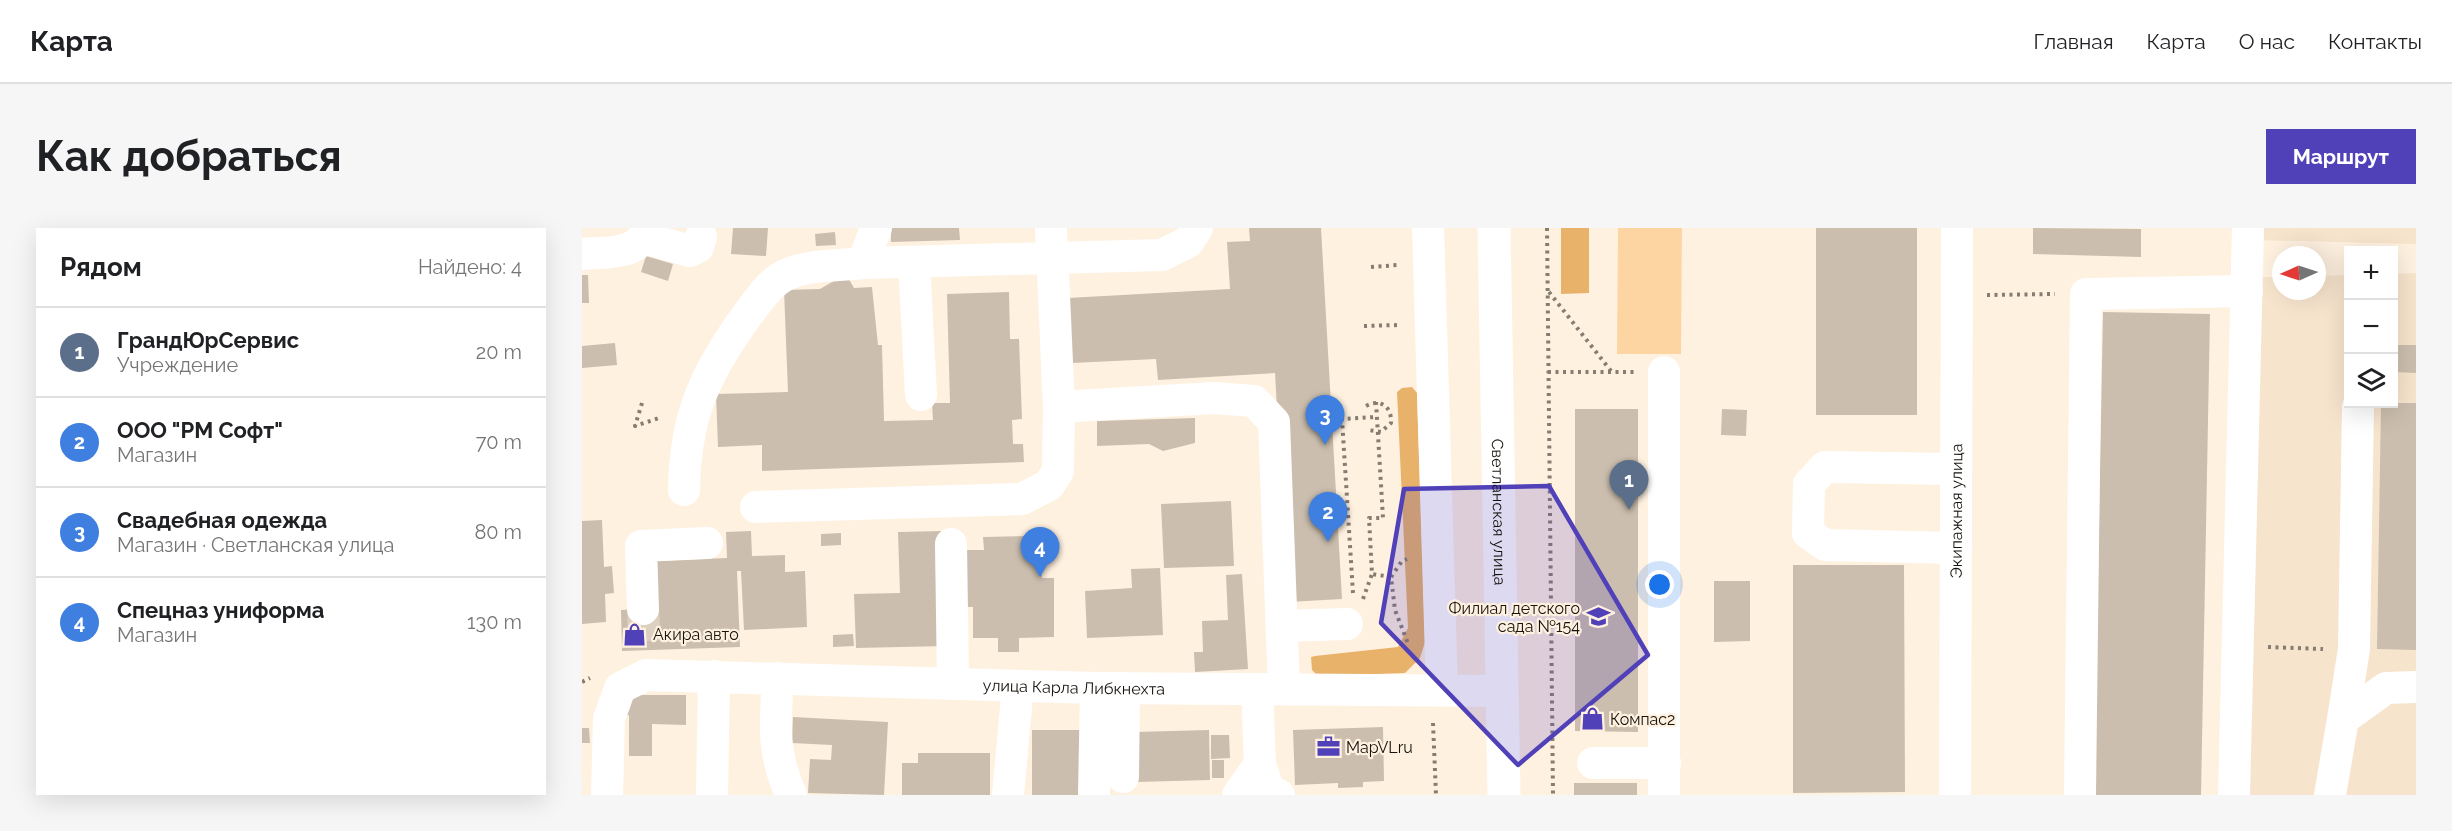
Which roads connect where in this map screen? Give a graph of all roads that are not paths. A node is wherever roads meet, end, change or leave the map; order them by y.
1 (876, 228) edge
2 (1197, 228) edge
3 (1428, 228) edge
4 (1494, 228) edge
5 (1957, 228) edge
6 (2248, 228) edge
7 (646, 233) edge
8 (701, 237) dead end
9 (1161, 241) edge
10 (1052, 243) edge
11 (582, 254) edge
12 (914, 262) junction
13 (863, 263) junction
14 (2247, 291) junction
15 (1664, 372) dead end
16 (921, 395) dead end
17 (1059, 407) junction
18 (2358, 408) edge
19 (1956, 469) junction
20 (684, 490) dead end
21 (756, 507) dead end
22 (707, 543) dead end
23 (951, 543) dead end
24 (1955, 548) junction
25 (643, 609) tunnel mouth
26 (1347, 624) dead end
27 (1282, 626) junction
28 (714, 676) junction
29 (778, 678) junction
30 (953, 684) junction
31 (1018, 686) junction
32 (2416, 687) edge
33 (1110, 688) junction
34 (1271, 689) junction
35 (1502, 691) junction
36 (1438, 704) junction
37 (2343, 719) junction
38 (1665, 763) junction
39 (1260, 764) junction
40 (1593, 764) dead end
41 (1123, 777) dead end
42 (607, 795) edge
43 (712, 795) edge
44 (791, 795) edge
45 (1008, 795) edge
46 (1094, 795) edge
47 (1238, 795) edge
48 (1279, 795) edge
49 (1504, 795) edge
50 (1664, 795) edge
51 (1955, 795) edge
52 (2080, 795) edge
53 (2234, 795) edge
54 (2330, 795) edge

1 - 13 street
2 - 9 street
3 - 36 street
4 - 35 main road, Светланская улица
5 - 19 street, Экипажная улица
6 - 14 street
7 - 8 street
7 - 11 street
9 - 10 street
10 - 12 street
10 - 17 street
12 - 13 street
12 - 16 street
13 - 20 street
14 - 52 street
14 - 53 street
15 - 38 street
17 - 21 street
17 - 27 street
18 - 37 street
19 - 24 street, Экипажная улица
19 - 24 street
22 - 25 street
23 - 30 street
24 - 51 street, Экипажная улица
26 - 27 street
27 - 34 street
28 - 29 street, улица Карла Либкнехта
28 - 42 street, улица Карла Либкнехта
28 - 43 street
29 - 30 street, улица Карла Либкнехта
29 - 44 street
30 - 31 street, улица Карла Либкнехта
31 - 33 street, улица Карла Либкнехта
31 - 45 street
32 - 37 street
33 - 34 street, улица Карла Либкнехта
33 - 41 street
33 - 46 street
34 - 36 street, улица Карла Либкнехта
34 - 39 street
35 - 36 street, улица Карла Либкнехта
35 - 49 main road, Светланская улица
37 - 54 street
38 - 40 street
38 - 50 street
39 - 47 street
39 - 48 street

